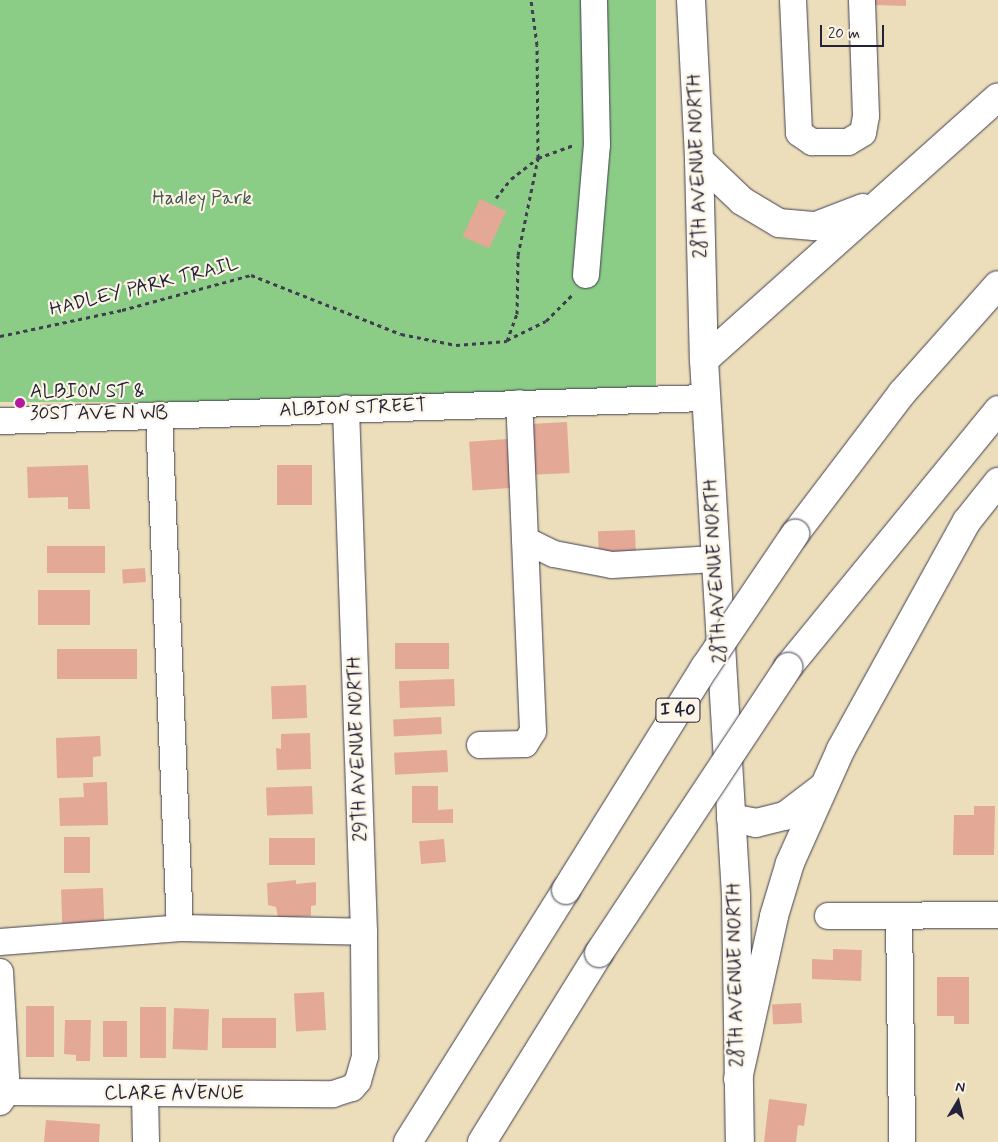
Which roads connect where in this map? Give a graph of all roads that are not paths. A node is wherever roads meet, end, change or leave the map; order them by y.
1 (594, 0) edge
2 (691, 0) edge
3 (793, 0) edge
4 (862, 0) edge
5 (998, 97) edge
6 (699, 160) junction
7 (876, 204) junction
8 (586, 275) road end
9 (998, 285) edge
10 (704, 360) junction
11 (706, 398) junction
12 (519, 403) junction
13 (346, 408) junction
14 (998, 410) edge
15 (159, 415) junction
16 (0, 420) edge
17 (998, 482) edge
18 (525, 540) junction
19 (715, 559) junction
20 (480, 745) dead end
21 (825, 786) junction
22 (731, 818) junction
23 (998, 915) edge
24 (828, 916) dead end
25 (898, 916) junction
26 (180, 928) junction
27 (364, 932) junction
28 (0, 942) edge
29 (0, 972) edge
30 (738, 1078) junction
31 (352, 1088) joint
32 (145, 1094) junction
33 (4, 1097) edge
34 (146, 1142) edge
35 (408, 1142) edge
36 (482, 1142) edge
37 (740, 1142) edge
38 (902, 1142) edge

1 - 8 street
2 - 6 main road, 28TH AVENUE NORTH
3 - 4 street
5 - 7 main road
6 - 7 main road
6 - 10 main road, 28TH AVENUE NORTH
7 - 10 main road
9 - 35 main road, I 40, bridge
10 - 11 main road, 28TH AVENUE NORTH
11 - 12 street, ALBION STREET
11 - 19 main road, 28TH AVENUE NORTH
12 - 13 street, ALBION STREET
12 - 18 street
13 - 15 street, ALBION STREET
13 - 27 street, 29TH AVENUE NORTH
14 - 36 main road, bridge
15 - 16 street, ALBION STREET
15 - 26 street
17 - 21 main road
18 - 19 street
18 - 20 street
19 - 22 main road, 28TH AVENUE NORTH
21 - 22 main road
21 - 30 main road
22 - 30 main road, 28TH AVENUE NORTH
23 - 25 street
24 - 25 street
25 - 38 street
26 - 27 street
26 - 28 street
27 - 31 street, 29TH AVENUE NORTH
29 - 33 street
30 - 37 main road, 28TH AVENUE NORTH
31 - 32 street, CLARE AVENUE
32 - 33 street, CLARE AVENUE
32 - 34 street

